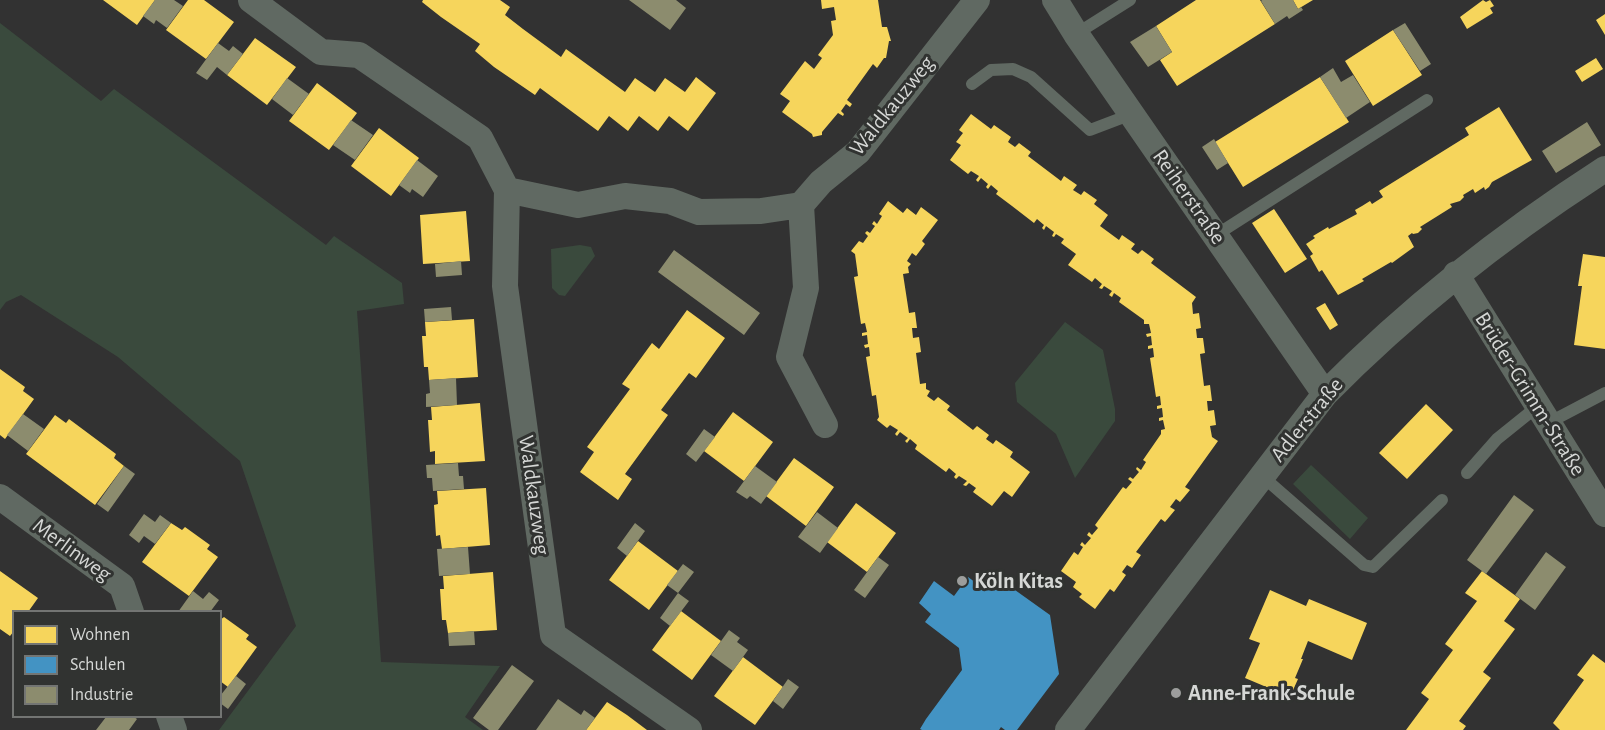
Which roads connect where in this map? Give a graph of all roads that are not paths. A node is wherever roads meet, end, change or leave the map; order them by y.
1 (251, 0) edge
2 (977, 0) edge
3 (1055, 0) edge
4 (1130, 0) edge
5 (1076, 34) junction
6 (972, 84) dead end
7 (1427, 100) dead end
8 (1132, 114) junction
9 (1605, 169) edge
10 (507, 190) junction
11 (801, 205) junction
12 (1216, 236) junction
13 (1456, 274) junction
14 (1605, 393) edge
15 (1325, 394) junction
16 (1543, 414) junction
17 (825, 425) dead end
18 (1467, 473) dead end
19 (1262, 476) junction
20 (0, 497) edge
21 (1442, 500) dead end
22 (1605, 514) edge
23 (130, 610) edge
24 (689, 730) edge
25 (1068, 730) edge

1 - 10 street, Waldkauzweg
2 - 11 street, Waldkauzweg
3 - 5 street, Reiherstraße
4 - 5 lane
5 - 8 street, Reiherstraße
6 - 8 lane
7 - 12 lane
8 - 12 street, Reiherstraße
9 - 13 street, Adlerstraße
10 - 11 street
10 - 24 street, Waldkauzweg
11 - 17 street
12 - 15 street, Reiherstraße
13 - 15 street, Adlerstraße
13 - 16 street, Brüder-Grimm-Straße
14 - 16 lane
15 - 19 street, Adlerstraße
16 - 18 lane
16 - 22 street, Brüder-Grimm-Straße
19 - 21 lane
19 - 25 street, Adlerstraße
20 - 23 street, Merlinweg

